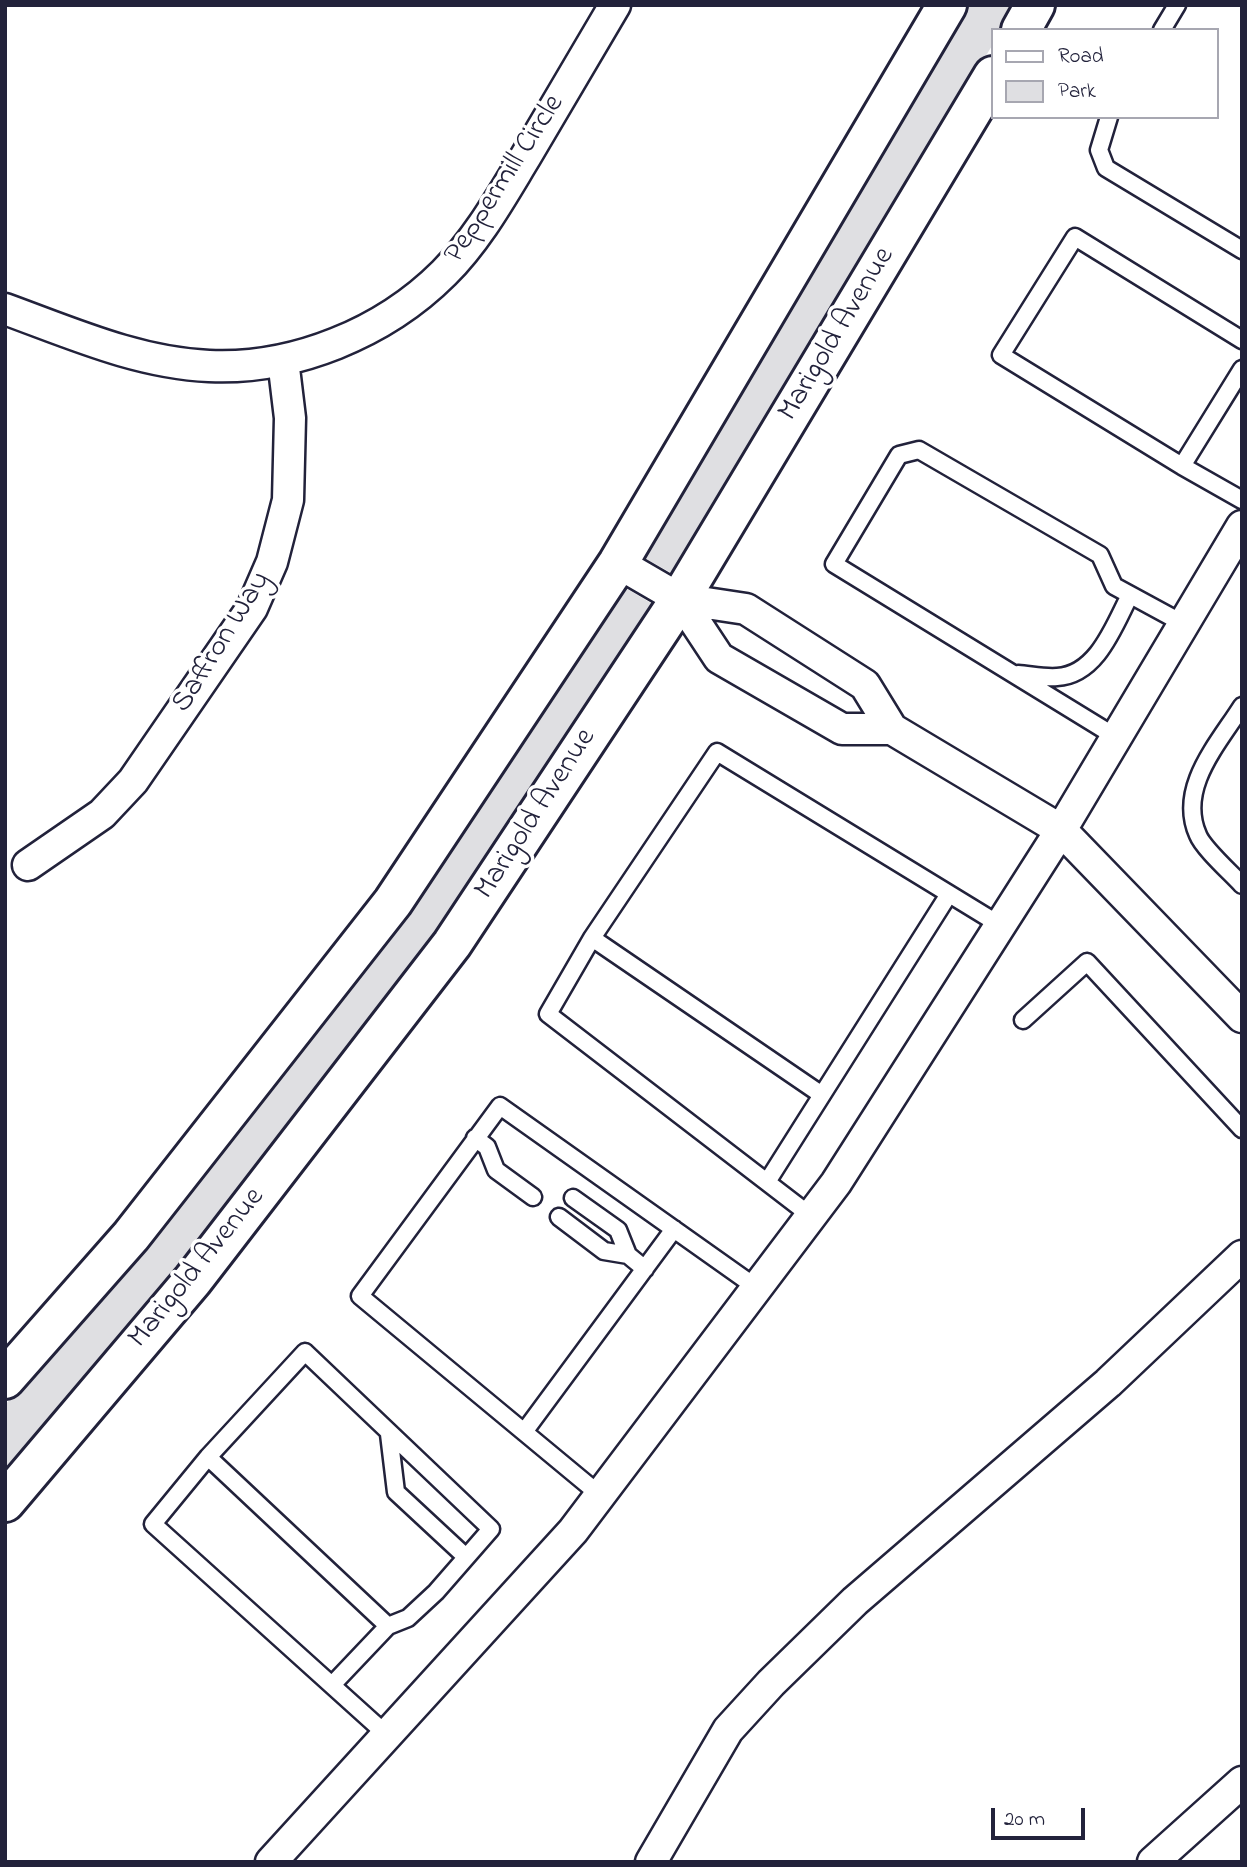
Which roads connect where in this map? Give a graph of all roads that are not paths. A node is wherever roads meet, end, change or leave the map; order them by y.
1 (615, 5) edge
2 (947, 5) edge
3 (1035, 5) edge
4 (1177, 5) edge
5 (1022, 28) edge
6 (1163, 28) edge
7 (992, 78) edge
8 (1108, 119) edge
9 (1242, 250) edge
10 (5, 309) edge
11 (1242, 340) edge
12 (283, 360) junction
13 (1242, 369) edge
14 (1182, 466) junction
15 (1242, 500) edge
16 (1242, 526) edge
17 (618, 563) junction
18 (1130, 595) junction
19 (680, 599) junction
20 (1184, 624) junction
21 (1015, 674) junction
22 (1239, 719) edge
23 (892, 729) junction
24 (1116, 737) junction
25 (1061, 830) junction
26 (28, 865) dead end
27 (1242, 884) edge
28 (949, 894) junction
29 (1000, 925) junction
30 (592, 938) junction
31 (1242, 1017) edge
32 (1023, 1020) dead end
33 (822, 1094) junction
34 (1242, 1129) edge
35 (475, 1138) junction
36 (766, 1182) junction
37 (533, 1197) dead end
38 (573, 1198) dead end
39 (811, 1216) junction
40 (559, 1217) dead end
41 (674, 1229) junction
42 (628, 1255) junction
43 (1242, 1256) edge
44 (645, 1269) junction
45 (757, 1288) junction
46 (5, 1379) edge
47 (524, 1432) junction
48 (389, 1434) junction
49 (208, 1457) junction
50 (600, 1495) junction
51 (5, 1502) edge
52 (466, 1557) junction
53 (388, 1626) junction
54 (332, 1685) junction
55 (387, 1735) junction
56 (1242, 1782) edge
57 (271, 1862) edge
58 (651, 1862) edge
59 (1153, 1862) edge

1 - 12 street, Peppermill Circle
2 - 17 main road
3 - 5 main road
4 - 6 lane
7 - 19 main road, Marigold Avenue
8 - 9 lane
10 - 12 street, Peppermill Circle
11 - 14 lane
12 - 26 street, Saffron Way
13 - 14 lane
14 - 15 lane
16 - 20 street
17 - 19 street
17 - 46 main road
18 - 20 lane
18 - 21 lane
18 - 21 lane
19 - 23 street
19 - 23 street
19 - 51 main road, Marigold Avenue
20 - 24 street
21 - 24 lane
22 - 27 lane
23 - 25 street
24 - 25 street
25 - 29 street
25 - 31 street
28 - 29 lane
28 - 30 lane
28 - 33 lane
29 - 39 street
30 - 33 lane
30 - 36 lane
32 - 34 lane
33 - 36 lane
35 - 37 lane
35 - 41 lane
35 - 47 lane
36 - 39 lane
38 - 42 lane
39 - 45 street
40 - 42 lane
41 - 44 lane
41 - 45 lane
42 - 44 lane
43 - 58 street
44 - 47 lane
45 - 50 street
47 - 50 lane
48 - 49 lane
48 - 52 lane
48 - 52 lane
49 - 53 lane
49 - 54 lane
50 - 55 street
52 - 53 lane
53 - 54 lane
54 - 55 lane
55 - 57 street
56 - 59 street

